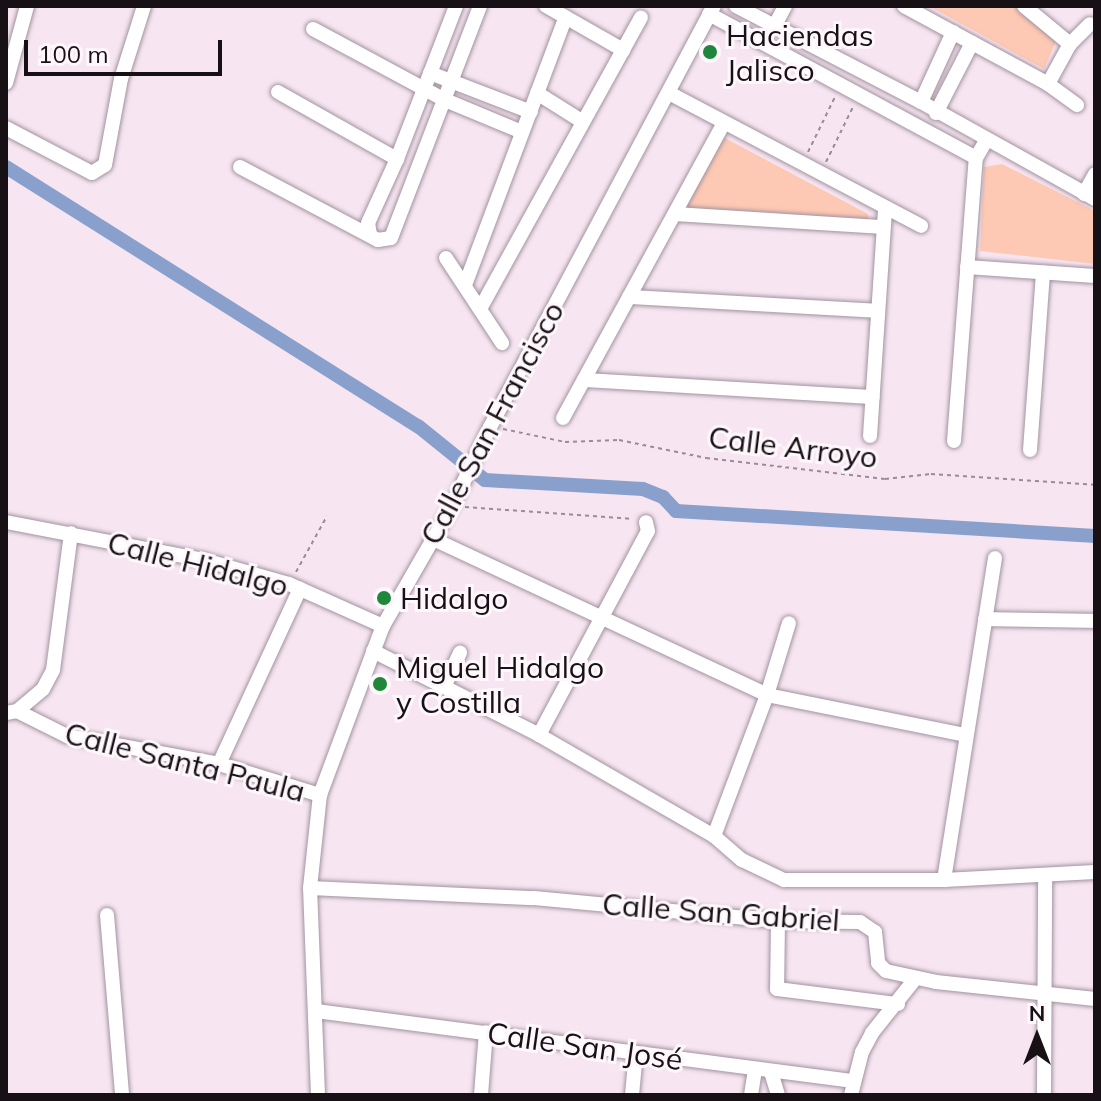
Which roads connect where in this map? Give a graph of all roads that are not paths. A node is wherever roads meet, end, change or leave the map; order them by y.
1 (27, 6) edge
2 (144, 6) edge
3 (480, 6) edge
4 (546, 6) edge
5 (736, 6) edge
6 (785, 6) edge
7 (904, 6) edge
8 (1024, 6) edge
9 (450, 8) edge
10 (711, 10) edge
11 (566, 17) junction
12 (641, 17) dead end
13 (1090, 24) dead end
14 (774, 27) junction
15 (313, 29) dead end
16 (953, 32) junction
17 (972, 43) junction
18 (1070, 44) junction
19 (623, 50) junction
20 (427, 80) junction
21 (6, 83) edge
22 (451, 83) junction
23 (1048, 84) junction
24 (278, 92) dead end
25 (537, 93) junction
26 (669, 93) junction
27 (445, 100) junction
28 (921, 102) junction
29 (1077, 105) dead end
30 (531, 112) junction
31 (936, 113) junction
32 (583, 122) junction
33 (724, 123) junction
34 (6, 128) edge
35 (522, 132) junction
36 (986, 141) junction
37 (976, 158) junction
38 (397, 159) junction
39 (240, 167) dead end
40 (1095, 174) edge
41 (1090, 196) edge
42 (885, 208) junction
43 (675, 214) junction
44 (921, 226) dead end
45 (884, 227) junction
46 (370, 235) junction
47 (446, 258) dead end
48 (967, 267) junction
49 (1043, 272) junction
50 (1095, 276) edge
51 (465, 285) junction
52 (629, 297) junction
53 (480, 309) junction
54 (878, 311) junction
55 (502, 343) dead end
56 (584, 380) junction
57 (872, 397) junction
58 (563, 418) dead end
59 (870, 436) dead end
60 (954, 441) dead end
61 (1030, 450) dead end
62 (6, 522) edge
63 (646, 522) road end
64 (71, 533) junction
65 (431, 538) junction
66 (995, 558) dead end
67 (295, 587) junction
68 (601, 618) junction
69 (985, 619) junction
70 (1095, 621) edge
71 (789, 623) dead end
72 (383, 626) junction
73 (373, 651) junction
74 (460, 653) dead end
75 (444, 687) junction
76 (767, 695) junction
77 (12, 712) edge
78 (539, 735) junction
79 (966, 735) junction
80 (219, 764) junction
81 (320, 795) junction
82 (714, 836) junction
83 (1095, 872) edge
84 (1045, 877) junction
85 (944, 880) junction
86 (310, 888) junction
87 (107, 915) dead end
88 (778, 921) junction
89 (915, 979) junction
90 (1043, 993) junction
91 (1095, 999) edge
92 (898, 1004) junction
93 (316, 1011) junction
94 (486, 1032) junction
95 (636, 1053) junction
96 (755, 1070) junction
97 (771, 1072) junction
98 (852, 1088) edge
99 (122, 1095) edge
100 (318, 1095) edge
101 (481, 1095) edge
102 (632, 1095) edge
103 (751, 1095) edge
104 (778, 1095) edge
105 (1044, 1095) edge

1 - 21 street
2 - 34 street
3 - 22 street
4 - 11 street
5 - 14 street
6 - 14 street
7 - 16 street
8 - 18 street
9 - 20 street
10 - 26 street, Calle San Francisco
10 - 37 street
11 - 19 street
11 - 25 street
12 - 19 street
13 - 18 street
14 - 28 street
15 - 20 street
16 - 17 street
16 - 28 street
17 - 23 street
17 - 31 street
18 - 23 street
19 - 32 street
20 - 22 street
20 - 27 street
20 - 38 street
22 - 27 street
22 - 30 street
23 - 29 street
24 - 38 street
25 - 30 street
25 - 32 street
26 - 33 street
26 - 65 street, Calle San Francisco
27 - 35 street
27 - 46 street
28 - 31 street
30 - 35 street
31 - 36 street
32 - 53 street
33 - 42 street
33 - 43 street
35 - 51 street
36 - 37 street
36 - 41 street
37 - 48 street
38 - 46 street
39 - 46 street
40 - 41 street
42 - 44 street
42 - 45 street
43 - 45 street
43 - 52 street
45 - 54 street
47 - 51 street
48 - 49 street
48 - 60 street
49 - 50 street
49 - 61 street
51 - 53 street
52 - 54 street
52 - 56 street
53 - 55 street
54 - 57 street
56 - 57 street
56 - 58 street
57 - 59 street
62 - 64 street, Calle Hidalgo
63 - 68 street
64 - 67 street, Calle Hidalgo
64 - 77 street
65 - 68 street
65 - 72 street, Calle San Francisco
66 - 69 street
67 - 72 street, Calle Hidalgo
67 - 80 street
68 - 76 street
68 - 78 street
69 - 70 street
69 - 79 street
71 - 76 street
72 - 73 street, Calle San Francisco
73 - 75 street
73 - 81 street, Calle San Francisco
74 - 75 street
75 - 78 street
76 - 79 street
76 - 82 street
77 - 80 street, Calle Santa Paula
78 - 82 street
79 - 85 street
80 - 81 street, Calle Santa Paula
81 - 86 street, Calle San Francisco
82 - 85 street
83 - 84 street
84 - 85 street
84 - 90 street
86 - 88 street, Calle San Gabriel
86 - 93 street, Calle San Francisco
87 - 99 street
88 - 89 street, Calle San Gabriel
88 - 92 street
89 - 90 street, Calle San Gabriel
89 - 92 street
90 - 91 street, Calle San Gabriel
90 - 105 street
92 - 98 street
93 - 94 street, Calle San José
93 - 100 street, Calle San Francisco
94 - 95 street, Calle San José
94 - 101 street
95 - 96 street, Calle San José
95 - 102 street
96 - 97 street, Calle San José
96 - 103 street
97 - 98 street, Calle San José
97 - 104 street

